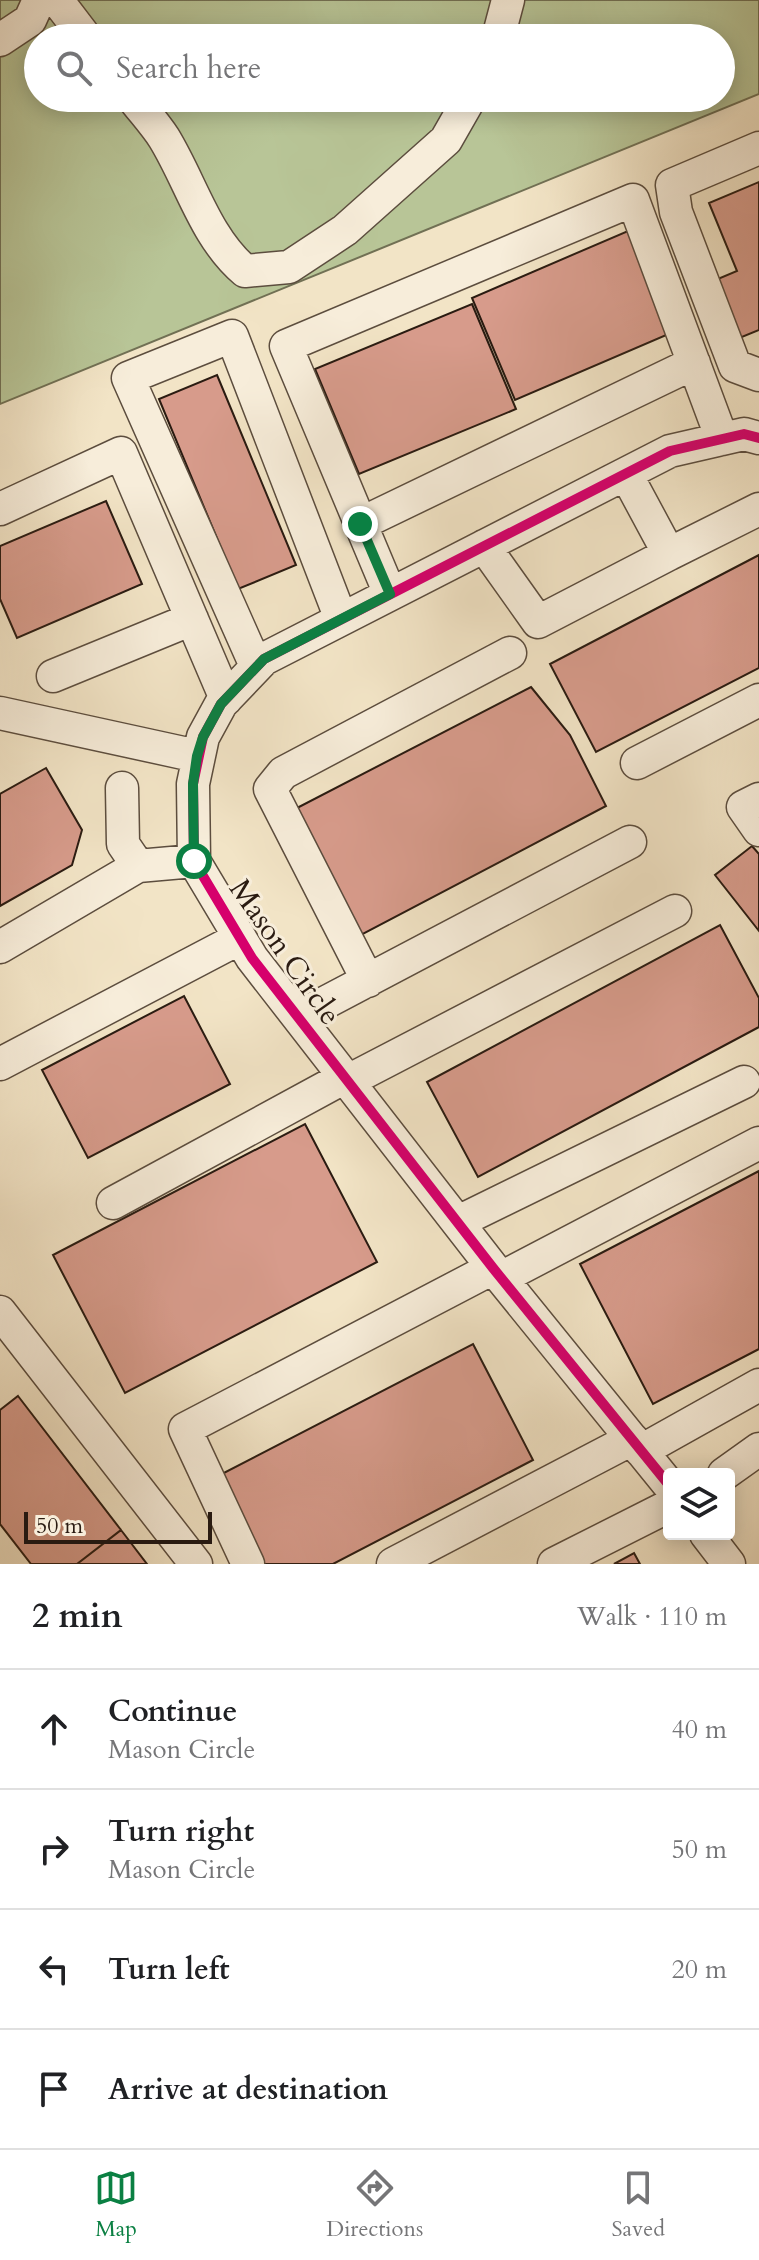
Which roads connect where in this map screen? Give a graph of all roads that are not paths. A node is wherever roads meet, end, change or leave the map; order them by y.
1 (39, 0) edge
2 (57, 0) edge
3 (508, 0) edge
4 (75, 24) edge
5 (502, 24) edge
6 (0, 40) edge
7 (144, 112) edge
8 (462, 112) edge
9 (759, 148) edge
10 (694, 363) junction
11 (759, 375) edge
12 (759, 438) edge
13 (722, 439) junction
14 (626, 474) junction
15 (0, 509) edge
16 (759, 509) edge
17 (360, 524) junction
18 (484, 546) junction
19 (669, 554) junction
20 (390, 594) junction
21 (192, 619) junction
22 (341, 619) junction
23 (510, 653) dead end
24 (256, 666) junction
25 (53, 676) dead end
26 (226, 699) junction
27 (759, 700) edge
28 (0, 713) edge
29 (197, 756) junction
30 (637, 763) dead end
31 (122, 788) dead end
32 (759, 799) edge
33 (759, 830) edge
34 (630, 842) dead end
35 (194, 861) junction
36 (138, 866) junction
37 (675, 911) dead end
38 (240, 938) junction
39 (0, 947) edge
40 (368, 981) junction
41 (298, 1017) junction
42 (0, 1064) edge
43 (346, 1079) junction
44 (744, 1082) dead end
45 (759, 1143) edge
46 (113, 1203) dead end
47 (458, 1222) junction
48 (497, 1273) junction
49 (0, 1312) edge
50 (759, 1385) edge
51 (636, 1445) junction
52 (759, 1449) edge
53 (732, 1468) edge
54 (663, 1478) edge
55 (663, 1509) edge
56 (711, 1540) edge
57 (196, 1564) edge
58 (248, 1564) edge
59 (393, 1564) edge
60 (554, 1564) edge
61 (729, 1564) edge

1 - 6 street
2 - 4 street
3 - 5 street
7 - 8 street
9 - 11 street
10 - 13 street
10 - 17 street
10 - 17 street
12 - 13 street, Mason Circle
13 - 14 street, Mason Circle
14 - 18 street, Mason Circle
14 - 19 street
15 - 21 street
16 - 19 street
17 - 20 street
18 - 19 street
18 - 20 street, Mason Circle
20 - 22 street, Mason Circle
21 - 25 street
21 - 26 street
22 - 24 street, Mason Circle
22 - 24 street
23 - 40 street
24 - 26 street, Mason Circle
26 - 29 street, Mason Circle
27 - 30 street
28 - 29 street
29 - 35 street, Mason Circle
31 - 36 street
32 - 33 street
34 - 40 street
35 - 36 street
35 - 38 street, Mason Circle
36 - 39 street
37 - 43 street
38 - 41 street, Mason Circle
38 - 42 street
40 - 41 street
41 - 43 street, Mason Circle
43 - 46 street
43 - 47 street, Mason Circle
44 - 47 street
45 - 48 street
47 - 48 street, Mason Circle
48 - 51 street, Mason Circle
48 - 58 street
49 - 57 street
50 - 51 street
51 - 54 street, Mason Circle
51 - 59 street
52 - 53 street
55 - 60 street
56 - 61 street

